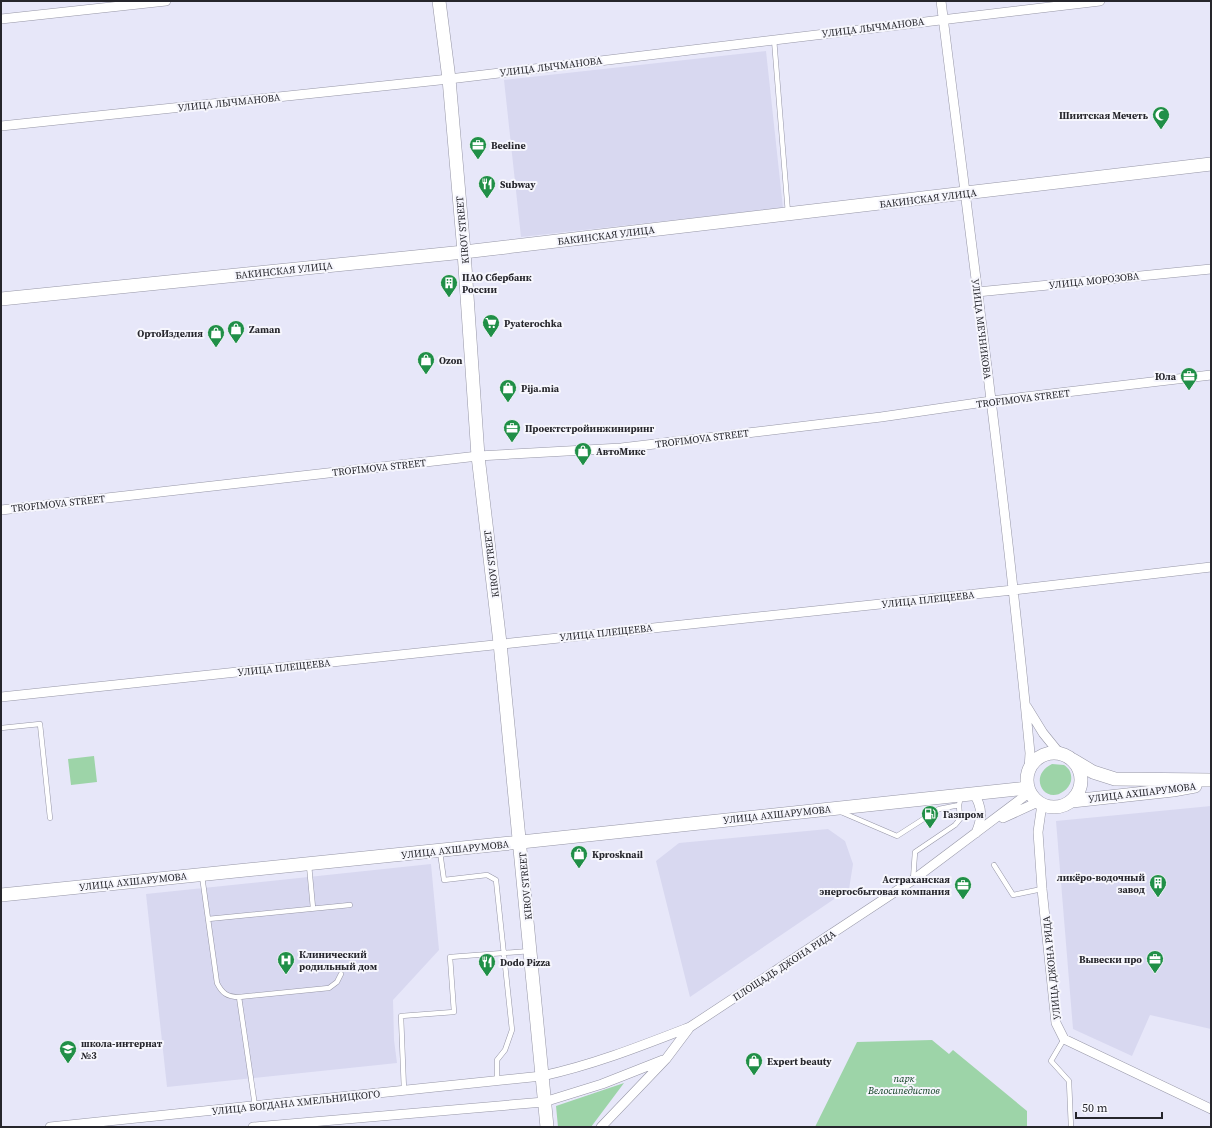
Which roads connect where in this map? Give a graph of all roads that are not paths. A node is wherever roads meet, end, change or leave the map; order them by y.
1 (166, 1) edge
2 (440, 1) edge
3 (941, 1) edge
4 (1100, 1) edge
5 (1, 19) edge
6 (943, 19) junction
7 (774, 39) junction
8 (449, 79) junction
9 (1, 126) edge
10 (1211, 164) edge
11 (965, 193) junction
12 (788, 214) junction
13 (464, 252) junction
14 (1211, 268) edge
15 (977, 292) junction
16 (1, 299) edge
17 (1211, 375) edge
18 (991, 401) junction
19 (478, 456) junction
20 (1, 510) edge
21 (1211, 567) edge
22 (1013, 590) junction
23 (500, 643) junction
24 (1, 697) edge
25 (1025, 704) junction
26 (1, 728) edge
27 (1060, 754) junction
28 (1072, 760) junction
29 (1030, 770) junction
30 (1211, 781) edge
31 (974, 794) junction
32 (1035, 796) junction
33 (960, 800) junction
34 (1072, 801) junction
35 (832, 808) junction
36 (50, 818) dead end
37 (976, 833) junction
38 (521, 842) junction
39 (440, 850) junction
40 (308, 864) junction
41 (994, 865) dead end
42 (202, 874) junction
43 (913, 880) junction
44 (1042, 889) junction
45 (1, 895) edge
46 (350, 905) dead end
47 (313, 908) junction
48 (208, 919) junction
49 (530, 951) junction
50 (504, 953) junction
51 (341, 974) dead end
52 (239, 997) junction
53 (690, 1027) junction
54 (1064, 1039) junction
55 (666, 1059) junction
56 (542, 1076) junction
57 (497, 1081) junction
58 (404, 1090) junction
59 (544, 1102) junction
60 (255, 1106) junction
61 (1211, 1109) edge
62 (50, 1127) edge
63 (253, 1127) edge
64 (547, 1127) edge
65 (601, 1127) edge
66 (1072, 1127) edge

1 - 5 street
2 - 8 main road, KIROV STREET
3 - 6 street, УЛИЦА МЕЧНИКОВА
4 - 6 street, УЛИЦА ЛЫЧМАНОВА
6 - 7 street, УЛИЦА ЛЫЧМАНОВА
6 - 11 street, УЛИЦА МЕЧНИКОВА
7 - 8 street, УЛИЦА ЛЫЧМАНОВА
7 - 12 lane
8 - 9 street, УЛИЦА ЛЫЧМАНОВА
8 - 13 main road, KIROV STREET
10 - 11 main road, БАКИНСКАЯ УЛИЦА
11 - 12 main road, БАКИНСКАЯ УЛИЦА
11 - 15 street, УЛИЦА МЕЧНИКОВА
12 - 13 main road, БАКИНСКАЯ УЛИЦА
13 - 16 main road, БАКИНСКАЯ УЛИЦА
13 - 19 main road, KIROV STREET
14 - 15 street, УЛИЦА МОРОЗОВА
15 - 18 street, УЛИЦА МЕЧНИКОВА
17 - 18 street, TROFIMOVA STREET
18 - 19 street, TROFIMOVA STREET
18 - 22 street, УЛИЦА МЕЧНИКОВА
19 - 20 street, TROFIMOVA STREET
19 - 23 main road, KIROV STREET
21 - 22 street, УЛИЦА ПЛЕЩЕЕВА
22 - 23 street, УЛИЦА ПЛЕЩЕЕВА
22 - 25 street, УЛИЦА МЕЧНИКОВА
23 - 24 street, УЛИЦА ПЛЕЩЕЕВА
23 - 38 main road, KIROV STREET
25 - 27 street, УЛИЦА МЕЧНИКОВА
25 - 29 street, УЛИЦА МЕЧНИКОВА
26 - 36 lane
27 - 28 main road
27 - 29 main road
28 - 30 main road, УЛИЦА АХШАРУМОВА
28 - 34 main road
29 - 32 main road
30 - 34 main road, УЛИЦА АХШАРУМОВА
31 - 32 main road, УЛИЦА АХШАРУМОВА
31 - 33 main road, УЛИЦА АХШАРУМОВА
31 - 37 street
32 - 34 main road
32 - 37 street, ПЛОЩАДЬ ДЖОНА РИДА
32 - 44 street, УЛИЦА ДЖОНА РИДА
33 - 35 main road, УЛИЦА АХШАРУМОВА
33 - 35 lane
33 - 43 lane
35 - 38 main road, УЛИЦА АХШАРУМОВА
37 - 43 street, ПЛОЩАДЬ ДЖОНА РИДА
38 - 39 main road, УЛИЦА АХШАРУМОВА
38 - 49 main road, KIROV STREET
39 - 40 main road, УЛИЦА АХШАРУМОВА
39 - 50 lane
40 - 42 main road, УЛИЦА АХШАРУМОВА
40 - 47 lane
41 - 44 lane
42 - 45 main road, УЛИЦА АХШАРУМОВА
42 - 48 lane
43 - 53 street, ПЛОЩАДЬ ДЖОНА РИДА
44 - 54 street, УЛИЦА ДЖОНА РИДА
46 - 47 lane
47 - 48 lane
48 - 52 lane
49 - 50 lane
49 - 56 main road, KIROV STREET
50 - 57 lane
50 - 58 lane
51 - 52 lane
52 - 60 lane
53 - 55 street, ПЛОЩАДЬ ДЖОНА РИДА
53 - 56 street, УЛИЦА БОГДАНА ХМЕЛЬНИЦКОГО
54 - 61 street
54 - 66 lane
55 - 59 street, УЛИЦА БОГДАНА ХМЕЛЬНИЦКОГО
55 - 65 street, ПЛОЩАДЬ ДЖОНА РИДА
56 - 57 street, УЛИЦА БОГДАНА ХМЕЛЬНИЦКОГО
56 - 59 main road, KIROV STREET
57 - 58 street, УЛИЦА БОГДАНА ХМЕЛЬНИЦКОГО
58 - 60 street, УЛИЦА БОГДАНА ХМЕЛЬНИЦКОГО
59 - 63 street, УЛИЦА БОГДАНА ХМЕЛЬНИЦКОГО
59 - 64 main road, KIROV STREET
60 - 62 street, УЛИЦА БОГДАНА ХМЕЛЬНИЦКОГО

